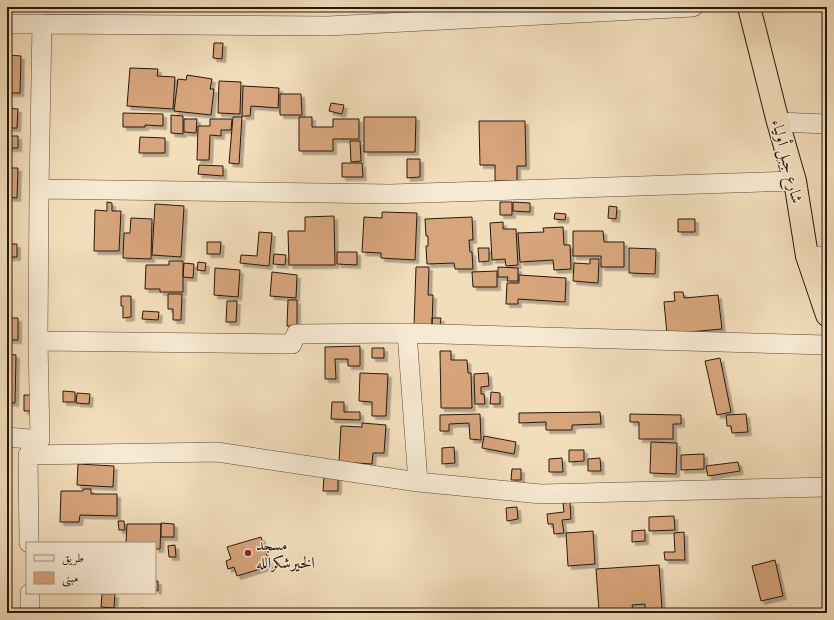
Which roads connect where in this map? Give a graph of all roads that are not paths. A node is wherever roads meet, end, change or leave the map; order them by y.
1 (693, 7) edge
2 (748, 7) edge
3 (7, 24) edge
4 (42, 24) junction
5 (778, 122) junction
6 (827, 124) edge
7 (795, 181) junction
8 (39, 189) junction
9 (817, 256) edge
10 (827, 316) edge
11 (408, 332) junction
12 (38, 341) junction
13 (827, 345) edge
14 (7, 437) edge
15 (40, 440) junction
16 (28, 455) junction
17 (418, 482) junction
18 (827, 487) edge
19 (29, 542) edge
20 (30, 594) edge
21 (30, 613) edge

1 - 4 street
2 - 5 highway, شارع جبل أولياء
3 - 4 street
4 - 8 street
5 - 6 street
5 - 7 highway, شارع جبل أولياء
7 - 8 street
7 - 9 highway, شارع جبل أولياء
8 - 12 street
9 - 10 highway, شارع جبل أولياء
11 - 12 street
11 - 13 street
11 - 17 street
12 - 15 street
14 - 15 street
15 - 16 street
16 - 17 street
16 - 19 street
17 - 18 street
20 - 21 street

